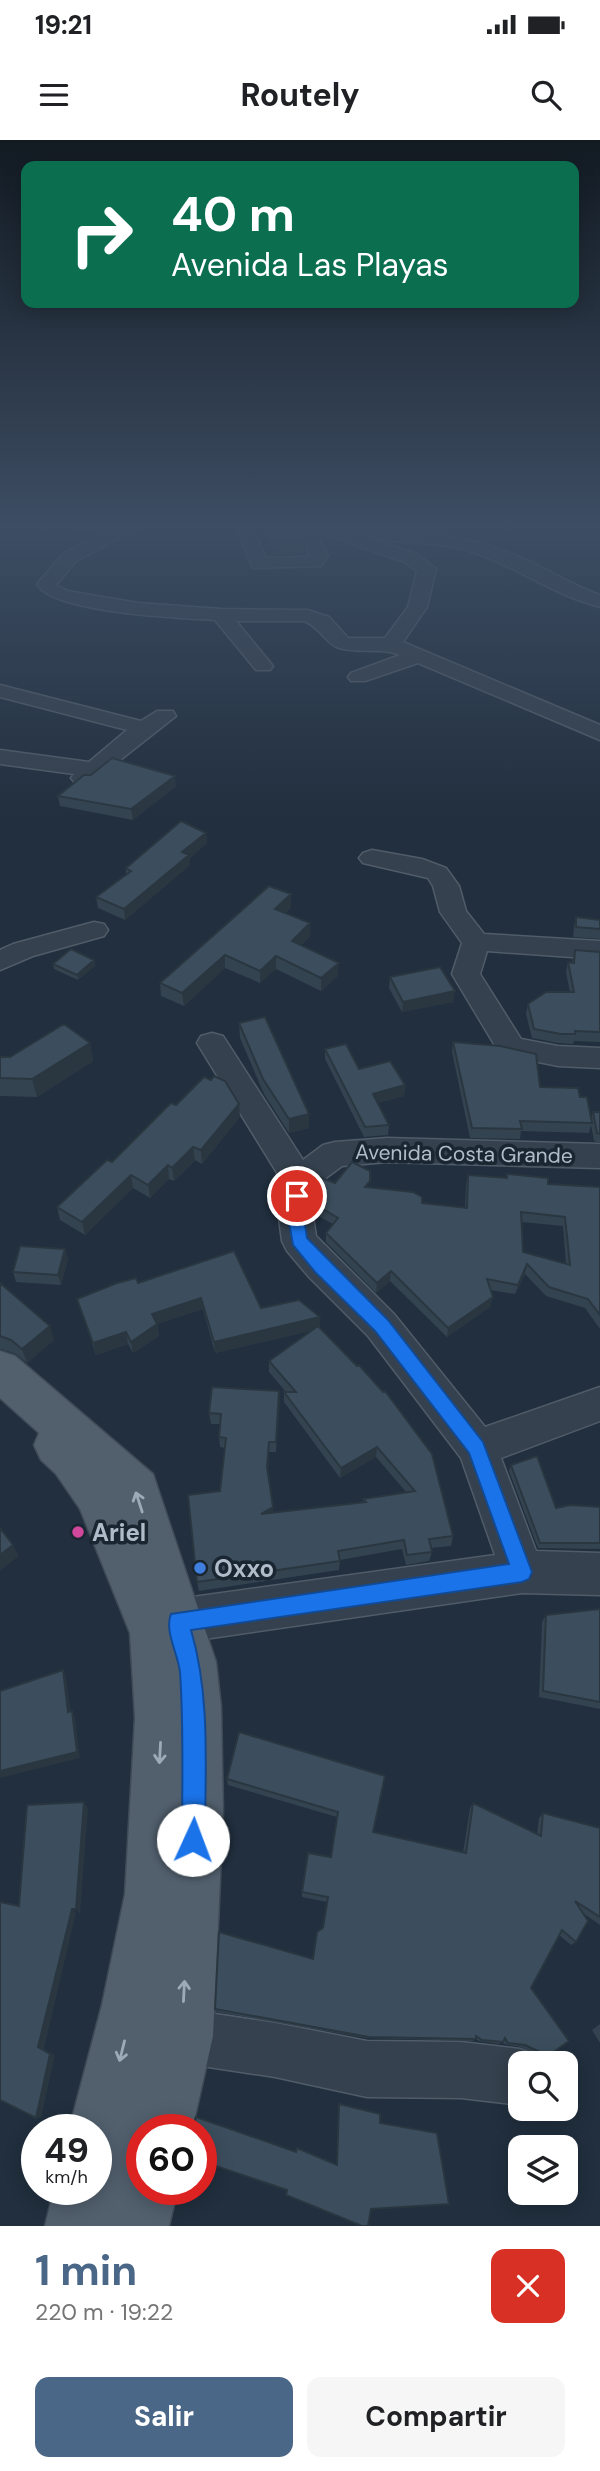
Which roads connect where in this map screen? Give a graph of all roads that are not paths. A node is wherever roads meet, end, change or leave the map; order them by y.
1 (228, 623) edge
2 (324, 623) edge
3 (406, 623) edge
4 (391, 644) junction
5 (418, 656) junction
6 (263, 666) dead end
7 (358, 677) dead end
8 (0, 691) edge
9 (165, 716) dead end
10 (144, 728) junction
11 (600, 733) edge
12 (0, 757) edge
13 (372, 858) dead end
14 (94, 930) dead end
15 (476, 942) junction
16 (600, 950) edge
17 (0, 961) edge
18 (212, 1043) dead end
19 (600, 1058) edge
20 (600, 1156) edge
21 (299, 1180) junction
22 (0, 1370) edge
23 (0, 1394) edge
24 (600, 1404) edge
25 (477, 1448) junction
26 (522, 1572) junction
27 (600, 1574) edge
28 (167, 1627) junction
29 (182, 2036) junction
30 (508, 2076) edge
31 (106, 2114) edge
32 (163, 2114) edge
33 (84, 2205) edge
34 (140, 2205) edge
35 (79, 2226) edge
36 (135, 2226) edge

1 - 6 street
2 - 4 street
3 - 4 street
4 - 5 street
5 - 7 street
5 - 11 street
8 - 10 street
9 - 10 street
10 - 12 street
13 - 15 street
14 - 17 street
15 - 16 street
15 - 19 street
18 - 21 street
20 - 21 street, Avenida Costa Grande
21 - 25 street
28 -> 22 main road
23 - 28 main road
24 - 25 street
25 - 26 street
26 - 27 street
26 - 28 street
29 -> 28 main road
28 -> 31 main road
29 - 30 street
29 - 32 main road
33 - 35 main road
34 - 36 main road

